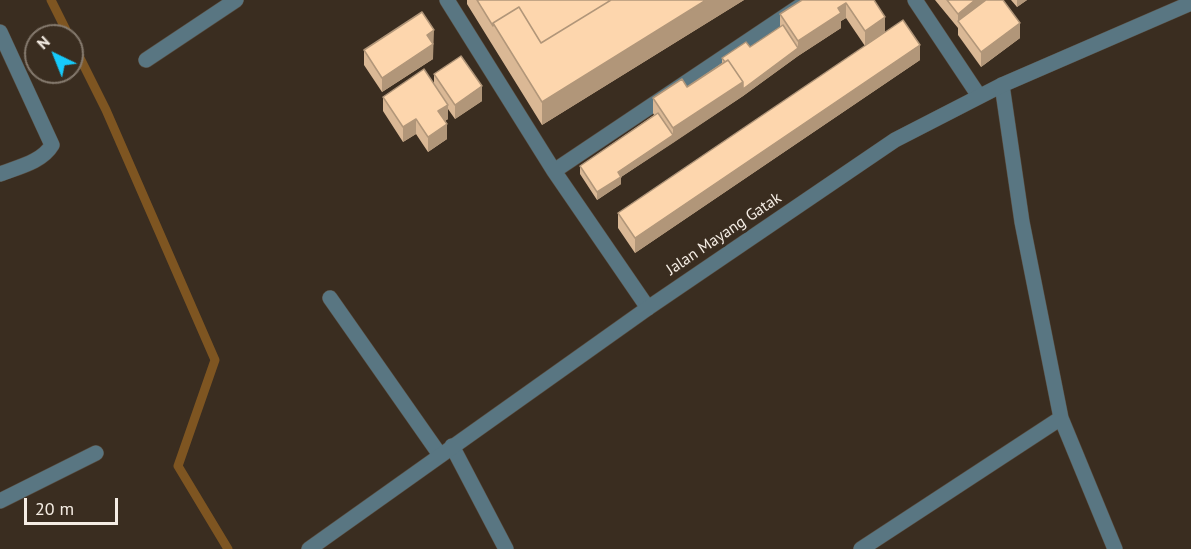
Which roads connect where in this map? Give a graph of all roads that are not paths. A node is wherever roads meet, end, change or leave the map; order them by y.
1 (447, 0) edge
2 (809, 0) edge
3 (915, 0) edge
4 (230, 2) edge
5 (1191, 3) edge
6 (0, 32) edge
7 (146, 60) dead end
8 (1002, 85) junction
9 (979, 96) junction
10 (554, 171) junction
11 (0, 174) edge
12 (330, 298) dead end
13 (648, 308) junction
14 (1061, 418) junction
15 (446, 451) junction
16 (96, 453) dead end
17 (0, 501) edge
18 (309, 549) edge
19 (506, 549) edge
20 (861, 549) edge
21 (1115, 549) edge

1 - 10 street
2 - 10 street
3 - 9 street
4 - 7 street
5 - 8 street, Jalan Mayang Gatak
6 - 11 street
8 - 9 street, Jalan Mayang Gatak
8 - 14 street
9 - 13 street, Jalan Mayang Gatak
10 - 13 street
12 - 15 street
13 - 15 street, Jalan Mayang Gatak
14 - 20 street
14 - 21 street
15 - 18 street, Jalan Mayang Gatak
15 - 19 street
16 - 17 street

